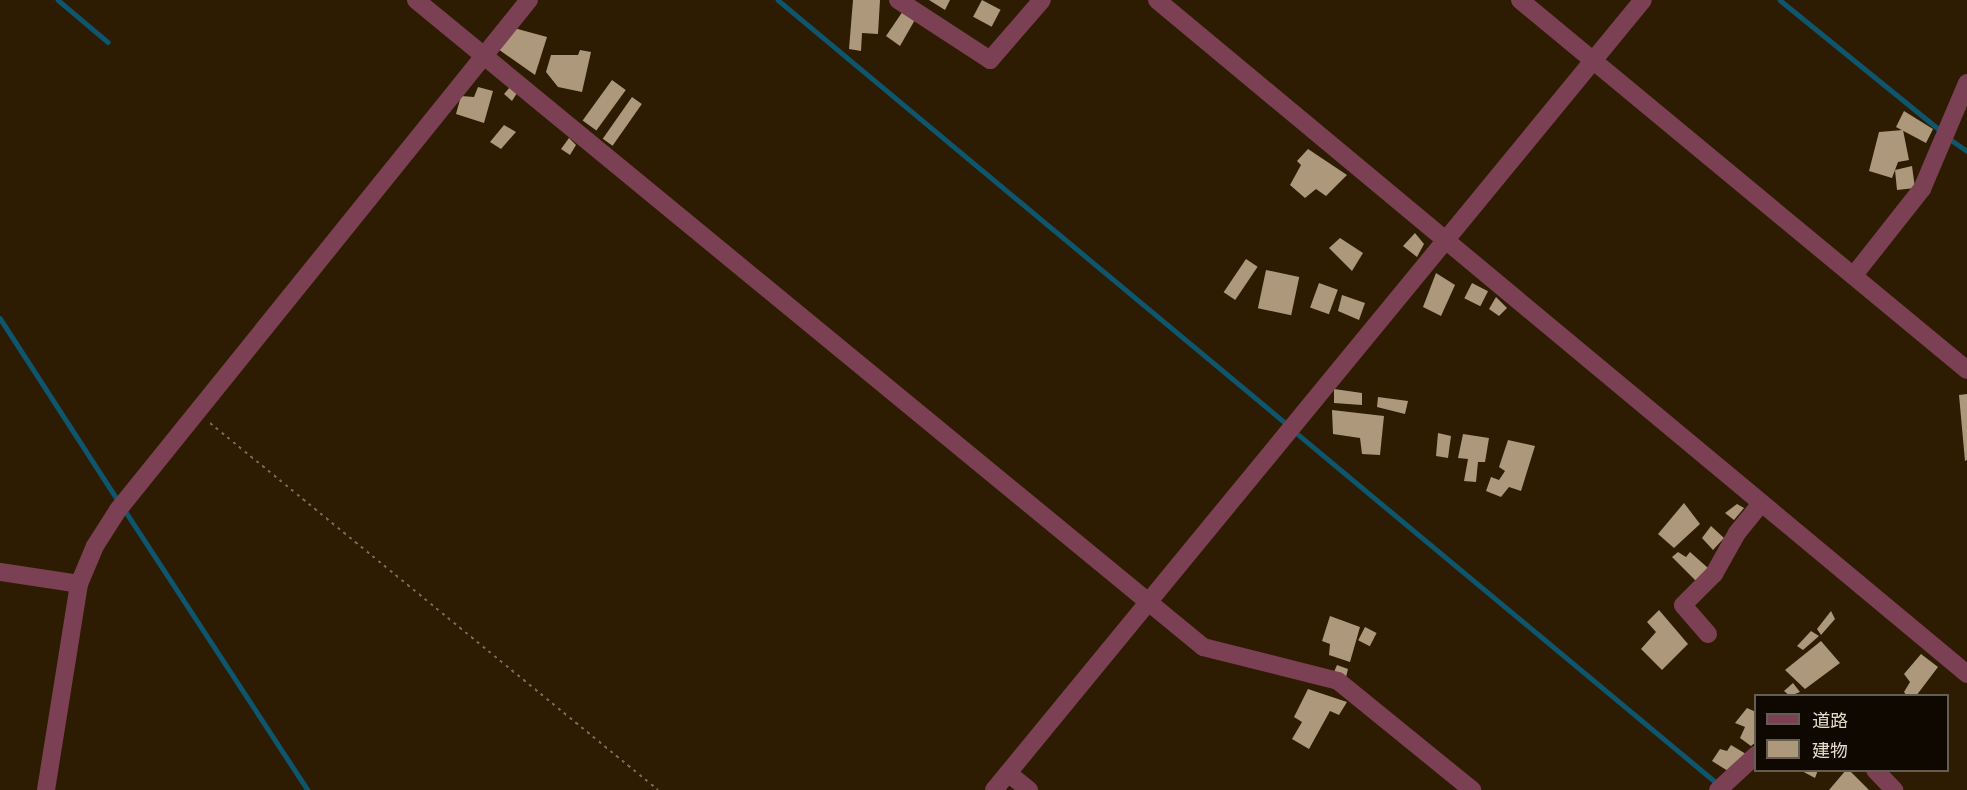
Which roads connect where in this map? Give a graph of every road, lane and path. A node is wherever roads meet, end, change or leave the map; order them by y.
1 (416, 0) edge
2 (530, 0) edge
3 (898, 0) edge
4 (1041, 0) edge
5 (1157, 0) edge
6 (1520, 0) edge
7 (1643, 0) edge
8 (482, 57) junction
9 (1592, 60) junction
10 (1967, 83) edge
11 (1443, 240) junction
12 (1854, 275) junction
13 (1967, 370) edge
14 (196, 412) junction
15 (1761, 503) junction
16 (0, 572) edge
17 (79, 584) junction
18 (1150, 600) junction
19 (1708, 634) dead end
20 (1967, 674) edge
21 (1754, 756) edge
22 (1876, 772) edge
23 (1008, 773) junction
24 (46, 790) edge
25 (658, 790) edge
26 (994, 790) edge
27 (1029, 790) edge
28 (1472, 790) edge
29 (1718, 790) edge
30 (1894, 790) edge

1 - 8 street
2 - 8 street
3 - 4 street
5 - 11 street
6 - 9 street
7 - 9 street
8 - 14 street
8 - 18 street
9 - 11 street
9 - 12 street
10 - 12 street
11 - 15 street
11 - 18 street
12 - 13 street
14 - 17 street
14 - 25 path
15 - 19 street
15 - 20 street
16 - 17 street
17 - 24 street
18 - 23 street
18 - 28 street
21 - 29 street
22 - 30 street
23 - 26 street
23 - 27 street

